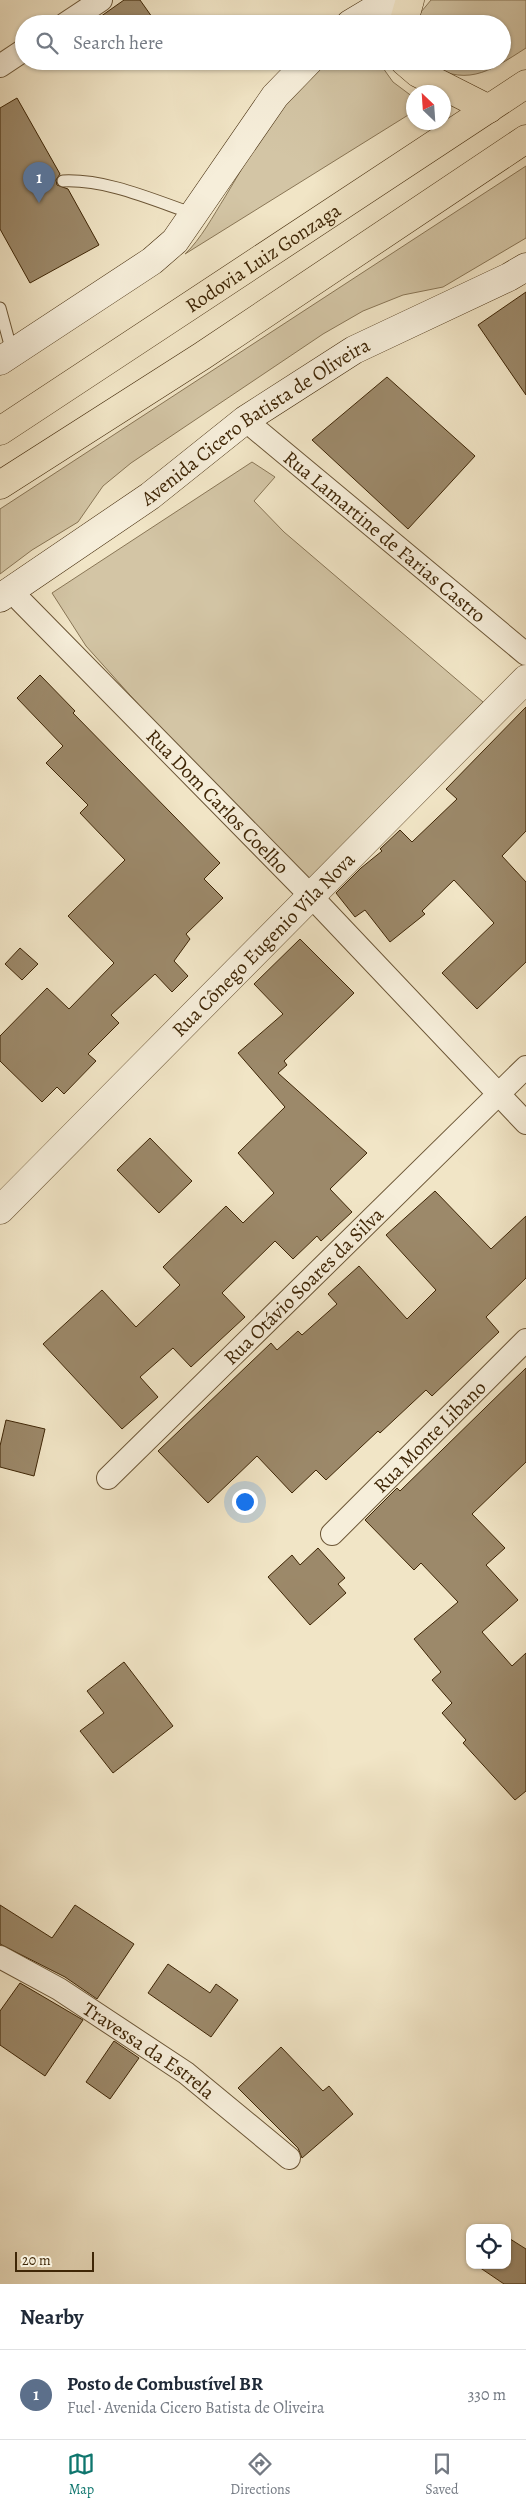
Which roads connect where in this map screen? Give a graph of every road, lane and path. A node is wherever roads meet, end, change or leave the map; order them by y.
1 (101, 0) edge
2 (391, 1) edge
3 (78, 15) edge
4 (366, 15) edge
5 (399, 15) edge
6 (15, 56) edge
7 (0, 66) edge
8 (300, 70) edge
9 (414, 70) edge
10 (526, 84) edge
11 (489, 109) junction
12 (526, 139) edge
13 (63, 181) dead end
14 (196, 214) junction
15 (526, 267) edge
16 (0, 308) edge
17 (6, 357) edge
18 (245, 420) junction
19 (0, 431) edge
20 (0, 485) edge
21 (5, 594) edge
22 (526, 654) edge
23 (526, 679) edge
24 (311, 896) junction
25 (526, 1067) edge
26 (498, 1095) junction
27 (526, 1123) edge
28 (0, 1210) edge
29 (526, 1340) edge
30 (108, 1478) dead end
31 (332, 1534) dead end
32 (0, 1956) edge
33 (289, 2158) dead end

1 - 3 street
2 - 4 main road
2 - 5 highway
6 - 7 street
8 - 14 main road
9 - 11 highway
10 - 11 highway, Rodovia Luiz Gonzaga
11 - 19 highway, Rodovia Luiz Gonzaga
12 - 20 highway
13 - 14 lane
14 - 17 main road
15 - 18 main road, Avenida Cicero Batista de Oliveira
16 - 17 lane
18 - 21 main road, Avenida Cicero Batista de Oliveira
18 - 22 street, Rua Lamartine de Farias Castro
21 - 24 street, Rua Dom Carlos Coelho
23 - 24 main road, Rua Cônego Eugenio Vila Nova
24 - 26 street, Rua Dom Carlos Coelho
24 - 28 main road, Rua Cônego Eugenio Vila Nova
25 - 26 street, Rua Otávio Soares da Silva
26 - 27 street, Rua Dom Carlos Coelho
26 - 30 street, Rua Otávio Soares da Silva
29 - 31 street, Rua Monte Libano
32 - 33 street, Travessa da Estrela

